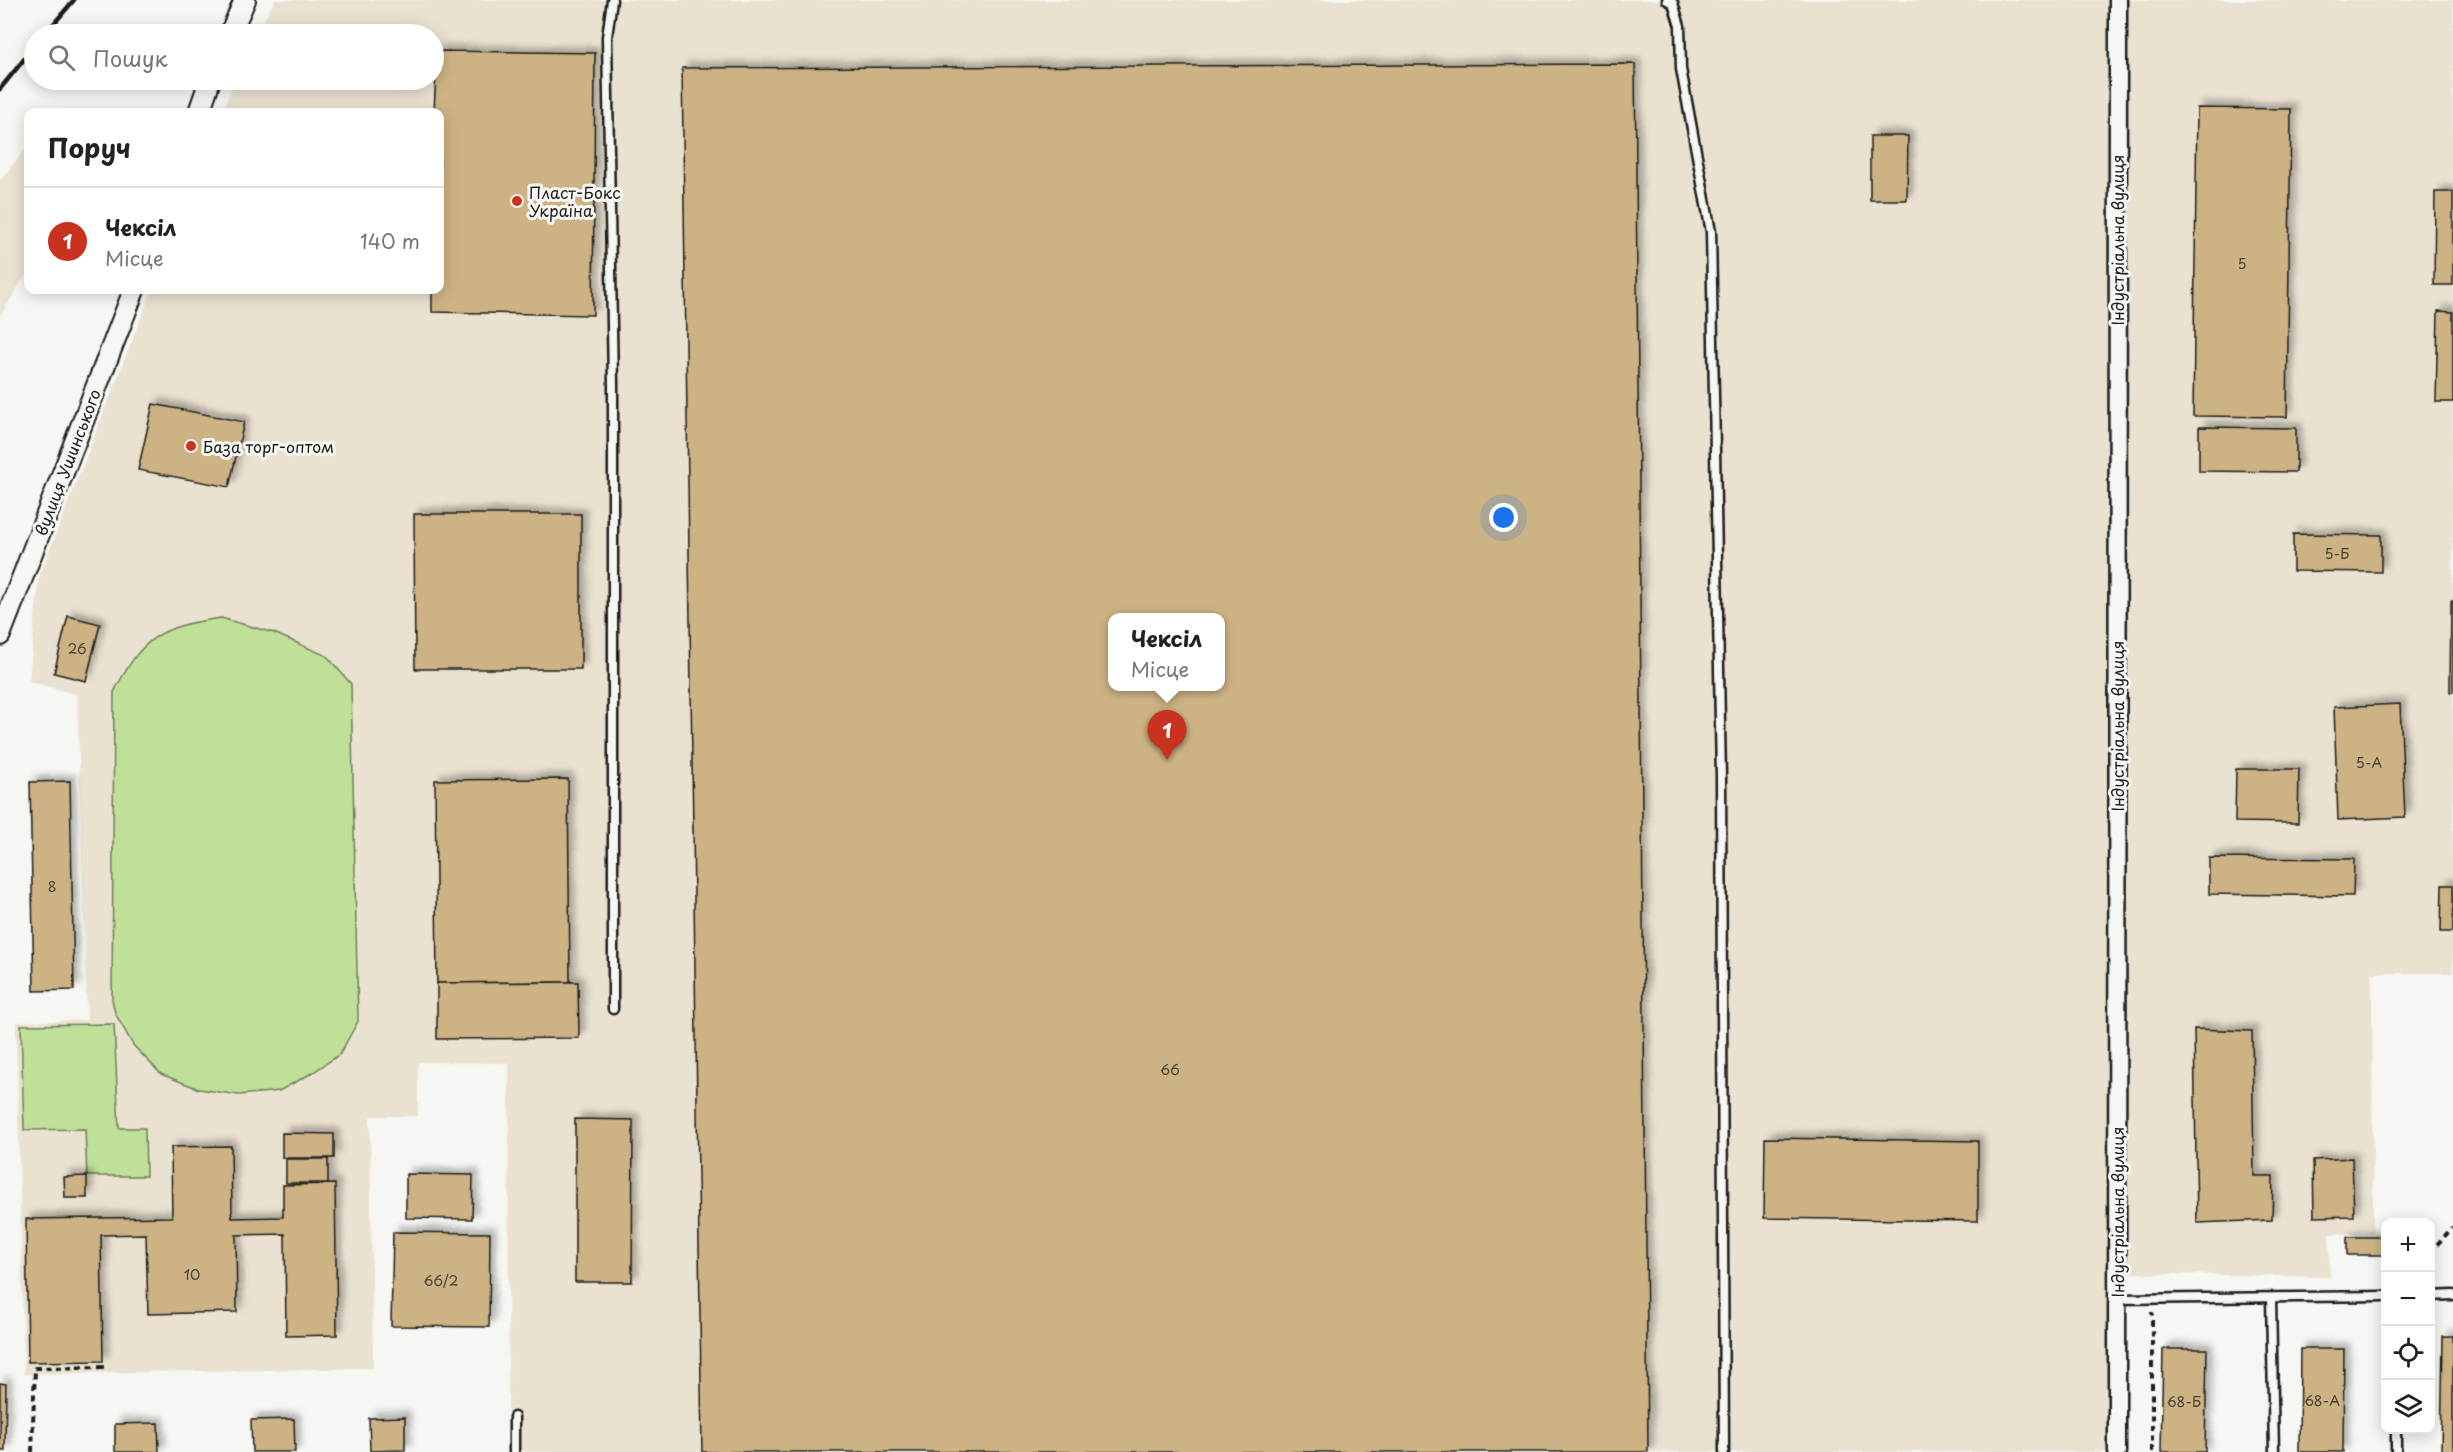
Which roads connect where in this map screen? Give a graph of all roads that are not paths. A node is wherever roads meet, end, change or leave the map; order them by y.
1 (245, 0) edge
2 (612, 0) edge
3 (1667, 0) edge
4 (2118, 0) edge
5 (234, 24) edge
6 (207, 90) edge
7 (200, 108) edge
8 (132, 294) edge
9 (0, 635) edge
10 (613, 1009) dead end
11 (2453, 1295) edge
12 (2381, 1296) edge
13 (2435, 1296) edge
14 (2271, 1298) junction
15 (2117, 1299) junction
16 (514, 1417) dead end
17 (2396, 1434) edge
18 (514, 1452) edge
19 (1724, 1452) edge
20 (2116, 1452) edge
21 (2274, 1452) edge
22 (2396, 1452) edge

1 - 5 street
2 - 10 lane
3 - 19 lane
4 - 15 street, Індустріальна вулиця
6 - 7 street
8 - 9 street, вулиця Ушинського
11 - 13 lane
12 - 14 lane
14 - 15 lane
14 - 21 lane
15 - 20 street, Індустріальна вулиця
16 - 18 lane
17 - 22 lane

